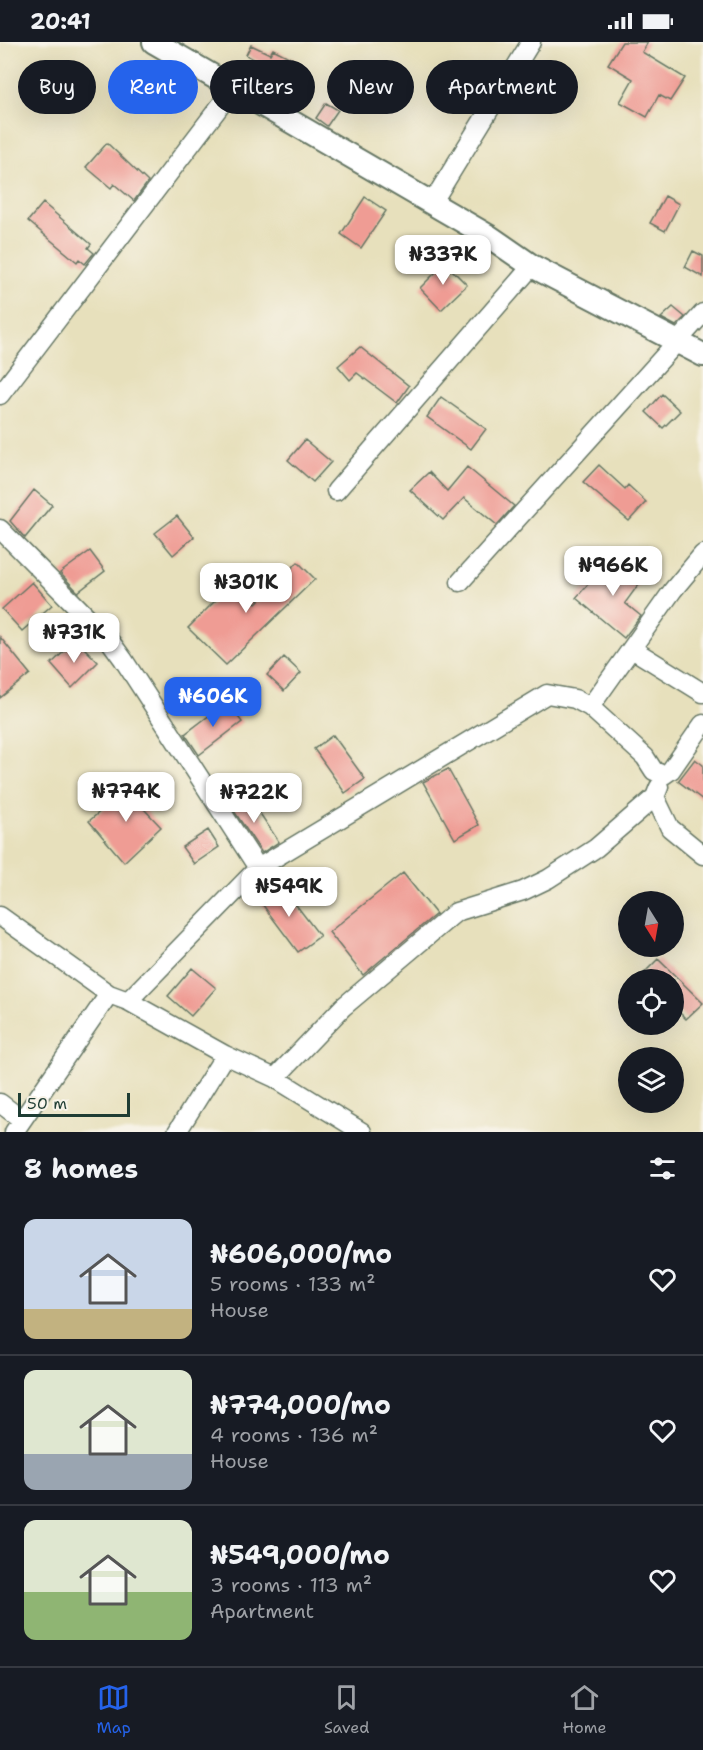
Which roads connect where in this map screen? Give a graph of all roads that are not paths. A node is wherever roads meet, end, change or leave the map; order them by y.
1 (154, 42) edge
2 (531, 42) edge
3 (210, 76) edge
4 (215, 114) edge
5 (275, 114) edge
6 (432, 203) junction
7 (532, 266) junction
8 (703, 313) edge
9 (679, 342) junction
10 (703, 355) edge
11 (0, 395) edge
12 (336, 491) dead end
13 (0, 529) edge
14 (703, 554) edge
15 (460, 582) dead end
16 (632, 649) junction
17 (703, 693) edge
18 (590, 707) junction
19 (703, 724) edge
20 (664, 775) junction
21 (655, 797) junction
22 (703, 855) edge
23 (258, 868) junction
24 (0, 916) edge
25 (109, 994) junction
26 (128, 1001) junction
27 (225, 1055) junction
28 (275, 1078) junction
29 (0, 1103) edge
30 (18, 1126) edge
31 (353, 1129) edge
32 (177, 1132) edge

1 - 3 street
2 - 6 street
4 - 11 street
5 - 6 street
6 - 7 street
7 - 9 street
7 - 12 street
8 - 9 street
9 - 10 street
9 - 15 street
13 - 23 street
14 - 16 street
16 - 17 street
16 - 18 street
18 - 20 street
18 - 23 street
19 - 20 street
20 - 21 street
21 - 22 street
21 - 28 street
23 - 26 street
24 - 25 street
25 - 26 street
25 - 30 street
26 - 27 street
27 - 28 street
27 - 32 street
28 - 31 street
29 - 30 street

